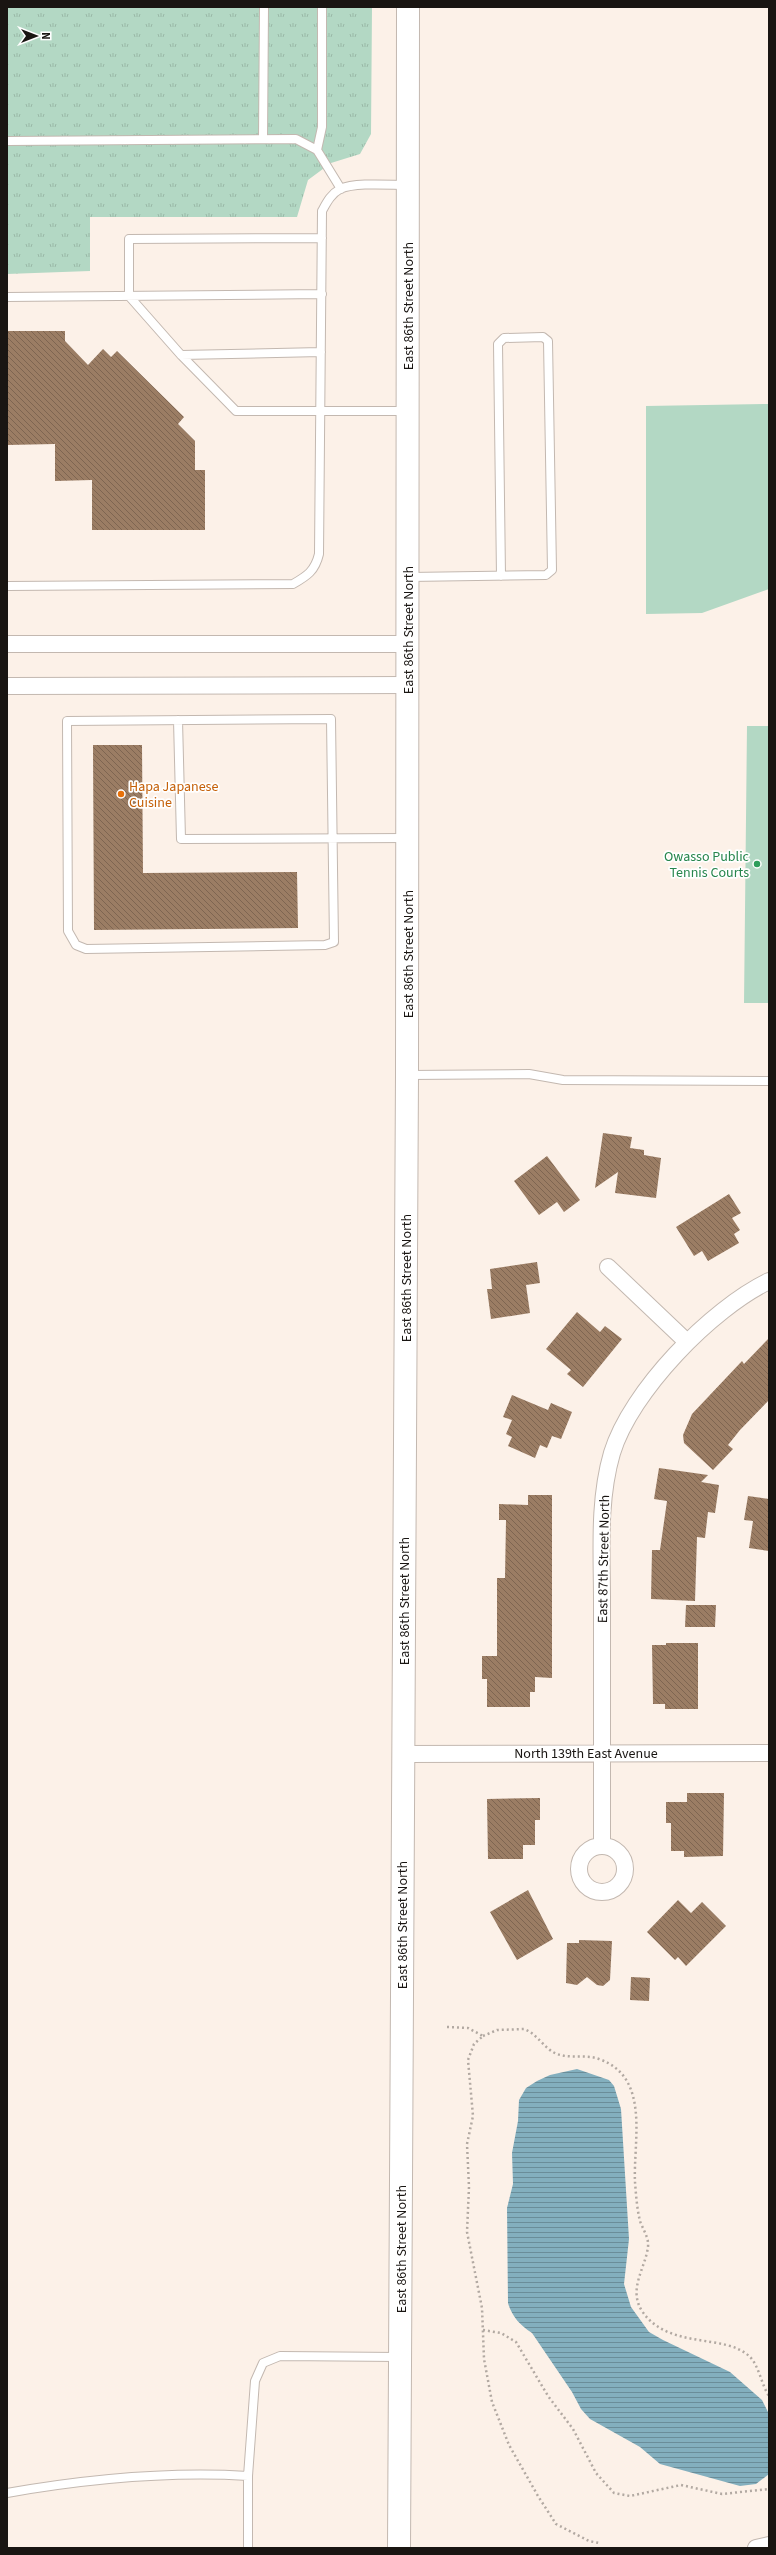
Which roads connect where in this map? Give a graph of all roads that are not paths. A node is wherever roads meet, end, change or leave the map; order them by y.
1 (264, 7) edge
2 (322, 7) edge
3 (408, 7) edge
4 (263, 139) junction
5 (7, 141) edge
6 (317, 150) junction
7 (408, 185) junction
8 (340, 189) junction
9 (322, 238) junction
10 (322, 294) junction
11 (129, 296) junction
12 (7, 297) edge
13 (321, 352) junction
14 (181, 355) junction
15 (408, 411) junction
16 (320, 412) junction
17 (501, 576) junction
18 (408, 577) junction
19 (7, 586) edge
20 (7, 644) edge
21 (408, 644) junction
22 (408, 685) junction
23 (7, 686) edge
24 (178, 720) junction
25 (408, 838) junction
26 (334, 840) junction
27 (408, 1075) junction
28 (769, 1080) edge
29 (608, 1267) dead end
30 (769, 1281) edge
31 (687, 1342) junction
32 (602, 1753) junction
33 (403, 1754) junction
34 (769, 1754) edge
35 (602, 1845) dead end
36 (400, 2356) junction
37 (248, 2476) junction
38 (7, 2493) edge
39 (769, 2544) edge
40 (248, 2548) edge
41 (399, 2548) edge
42 (756, 2548) edge

1 - 4 lane
2 - 6 lane
3 - 7 main road, East 86th Street North
4 - 5 lane
4 - 6 lane
6 - 8 lane
7 - 8 lane
7 - 15 main road, East 86th Street North
8 - 9 lane
9 - 10 lane
9 - 11 lane
10 - 11 lane
10 - 13 lane
11 - 12 lane
11 - 14 lane
13 - 14 lane
13 - 16 lane
14 - 16 lane
15 - 16 lane
15 - 18 main road, East 86th Street North
16 - 19 lane
17 - 17 lane
17 - 18 lane
18 - 21 main road, East 86th Street North
20 - 21 street
21 - 22 main road, East 86th Street North
22 - 23 street
22 - 25 main road, East 86th Street North
24 - 26 lane
24 - 26 lane
24 - 26 lane
25 - 26 lane
25 - 27 main road, East 86th Street North
27 - 28 lane
27 - 33 main road, East 86th Street North
29 - 31 street
30 - 31 street, East 87th Street North
31 - 32 street, East 87th Street North
32 - 33 street, North 139th East Avenue
32 - 34 street, North 139th East Avenue
32 - 35 street, East 87th Street North
33 - 36 main road, East 86th Street North
36 - 37 lane
36 - 41 main road, East 86th Street North
37 - 38 lane
37 - 40 lane
39 - 42 street

